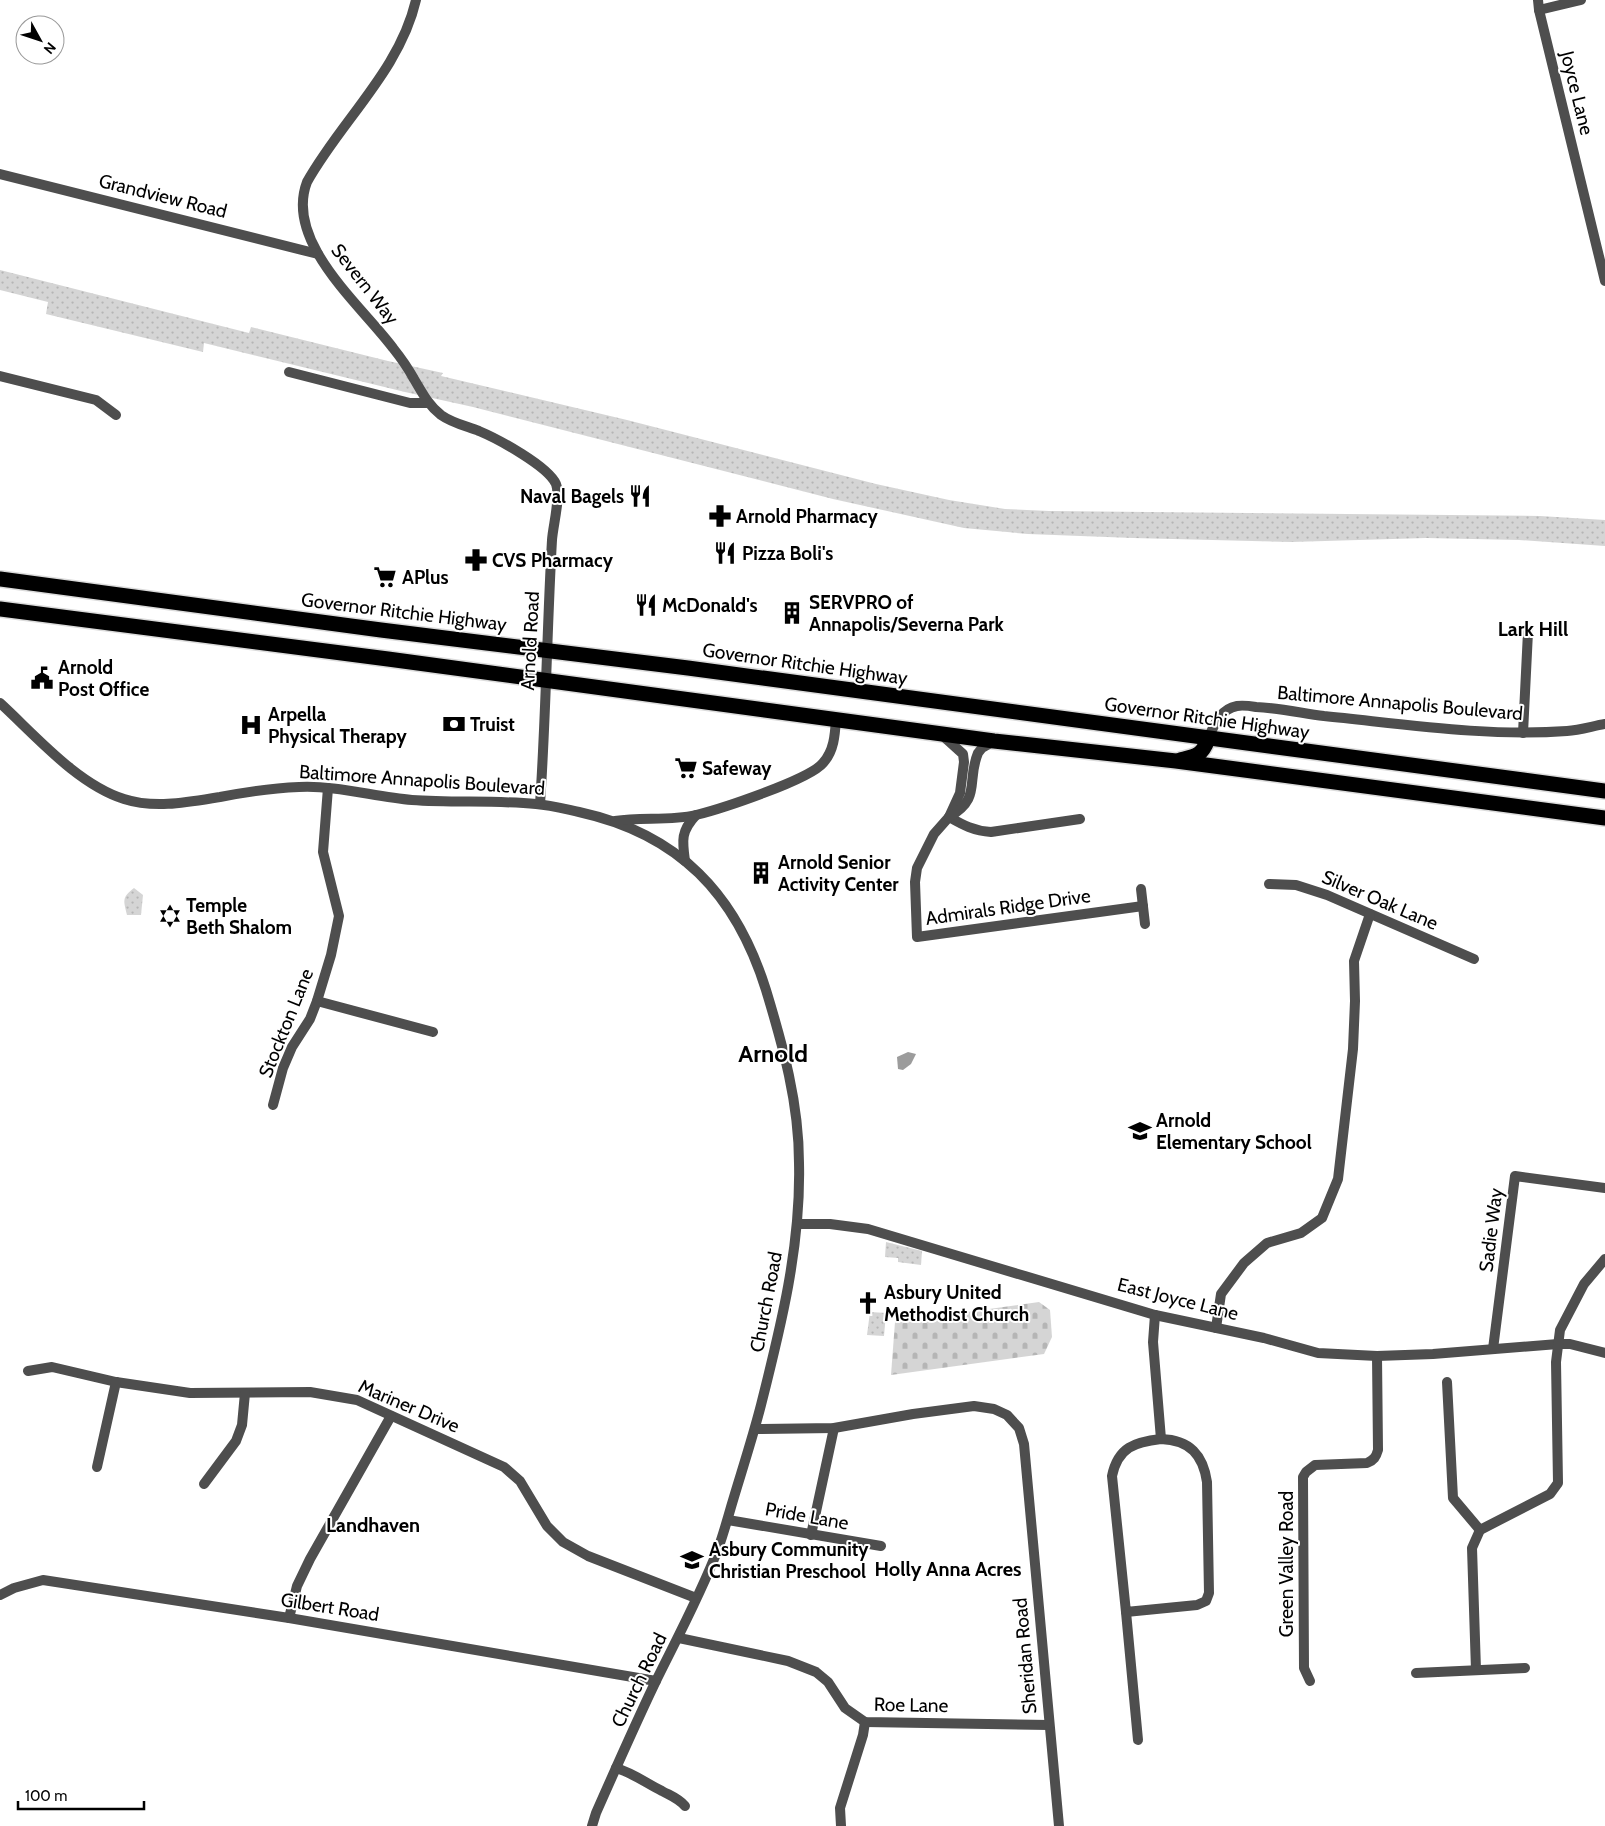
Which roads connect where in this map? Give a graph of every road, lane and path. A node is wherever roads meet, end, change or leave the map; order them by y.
1 (416, 0) edge
2 (1581, 0) edge
3 (1538, 5) edge
4 (0, 174) edge
5 (318, 254) junction
6 (1605, 281) edge
7 (289, 372) dead end
8 (0, 376) edge
9 (428, 403) junction
10 (116, 416) dead end
11 (531, 461) joint
12 (0, 579) edge
13 (0, 609) edge
14 (1528, 632) dead end
15 (548, 650) junction
16 (546, 680) junction
17 (0, 703) edge
18 (836, 719) junction
19 (1605, 724) edge
20 (939, 733) junction
21 (1523, 733) junction
22 (1208, 738) junction
23 (994, 740) junction
24 (1176, 761) junction
25 (328, 788) junction
26 (1605, 791) edge
27 (540, 804) junction
28 (696, 815) junction
29 (949, 817) junction
30 (1605, 818) edge
31 (1080, 819) dead end
32 (614, 821) junction
33 (685, 861) junction
34 (1270, 884) dead end
35 (1141, 889) dead end
36 (1143, 906) junction
37 (1370, 914) junction
38 (1145, 924) dead end
39 (1474, 959) dead end
40 (317, 1001) junction
41 (433, 1032) dead end
42 (273, 1105) dead end
43 (1605, 1188) edge
44 (797, 1224) junction
45 (1605, 1259) edge
46 (1155, 1315) junction
47 (1216, 1328) junction
48 (1558, 1344) junction
49 (1493, 1349) junction
50 (1605, 1353) edge
51 (1376, 1356) junction
52 (28, 1370) dead end
53 (116, 1382) junction
54 (1447, 1382) dead end
55 (245, 1393) junction
56 (391, 1416) junction
57 (834, 1428) junction
58 (754, 1429) junction
59 (1161, 1439) junction
60 (97, 1467) dead end
61 (204, 1484) dead end
62 (728, 1520) junction
63 (1480, 1530) junction
64 (811, 1534) junction
65 (881, 1546) dead end
66 (0, 1595) edge
67 (696, 1598) junction
68 (1126, 1612) junction
69 (289, 1618) junction
70 (679, 1638) junction
71 (1525, 1668) dead end
72 (1476, 1670) junction
73 (1416, 1674) dead end
74 (1310, 1681) dead end
75 (656, 1682) junction
76 (865, 1722) junction
77 (1049, 1724) junction
78 (1138, 1740) dead end
79 (616, 1768) junction
80 (685, 1806) dead end
81 (592, 1826) edge
82 (841, 1826) edge
83 (1059, 1826) edge

1 - 5 street, Severn Way
2 - 3 street
3 - 6 street, Joyce Lane
4 - 5 street, Grandview Road
5 - 9 street, Severn Way
7 - 9 street
8 - 10 street
9 - 11 street, Severn Way
11 - 15 street, Arnold Road
12 - 15 highway, Governor Ritchie Highway
13 - 16 highway
14 - 21 street
15 - 16 street, Arnold Road
15 - 22 highway, Governor Ritchie Highway
16 - 18 highway
16 - 27 street, Arnold Road
17 - 25 street, Baltimore Annapolis Boulevard
18 - 20 highway
18 - 28 street, Baltimore Annapolis Boulevard
19 - 21 street, Baltimore Annapolis Boulevard
20 - 23 highway
20 - 29 street, Admirals Ridge Drive
21 - 22 street, Baltimore Annapolis Boulevard
22 - 24 highway
22 - 26 highway, Governor Ritchie Highway
23 - 24 highway
23 - 29 street, Admirals Ridge Drive
24 - 30 highway
25 - 27 street, Baltimore Annapolis Boulevard
25 - 40 street, Stockton Lane
27 - 32 street, Baltimore Annapolis Boulevard
28 - 32 street, Baltimore Annapolis Boulevard
28 - 33 street
29 - 31 street
29 - 36 street, Admirals Ridge Drive
32 - 33 street, Church Road
33 - 44 street, Church Road
34 - 37 street, Silver Oak Lane
35 - 36 street
36 - 38 street
37 - 39 street, Silver Oak Lane
37 - 47 street
40 - 41 street
40 - 42 street, Stockton Lane
43 - 49 street, Sadie Way
44 - 46 street, East Joyce Lane
44 - 58 street, Church Road
45 - 48 street
46 - 47 street, East Joyce Lane
46 - 59 street
47 - 51 street, East Joyce Lane
48 - 49 street, East Joyce Lane
48 - 50 street, East Joyce Lane
48 - 63 street
49 - 51 street, East Joyce Lane
51 - 74 street, Green Valley Road
52 - 53 street, Mariner Drive
53 - 55 street, Mariner Drive
53 - 60 street
54 - 63 street
55 - 56 street, Mariner Drive
55 - 61 street
56 - 67 street, Mariner Drive
56 - 69 street
57 - 58 street, Sheridan Road
57 - 64 street
57 - 77 street, Sheridan Road
58 - 62 street, Church Road
59 - 68 street
59 - 68 street
62 - 64 street, Pride Lane
62 - 67 street, Church Road
63 - 72 street
64 - 65 street, Pride Lane
66 - 69 street, Gilbert Road
67 - 70 street, Church Road
68 - 78 street
69 - 75 street, Gilbert Road
70 - 75 street, Church Road
70 - 76 street, Roe Lane
71 - 72 street
72 - 73 street
75 - 79 street, Church Road
76 - 77 street, Roe Lane
76 - 82 street
77 - 83 street, Sheridan Road
79 - 80 street
79 - 81 street, Church Road

